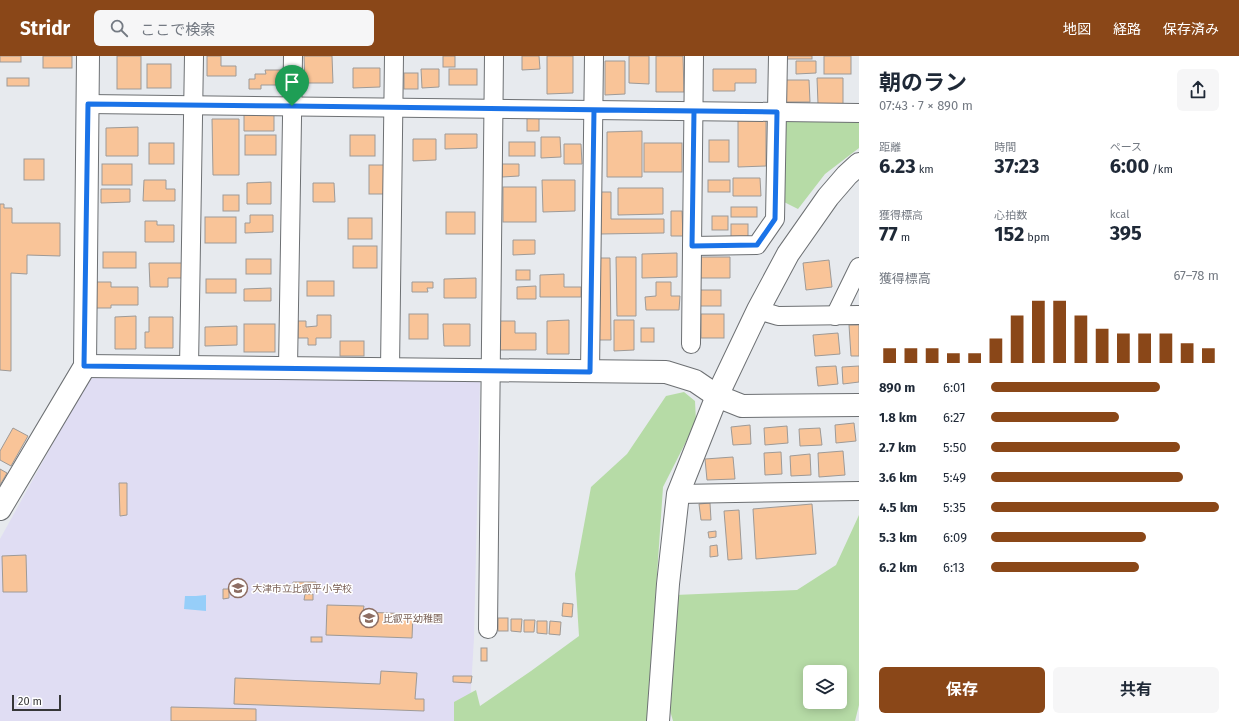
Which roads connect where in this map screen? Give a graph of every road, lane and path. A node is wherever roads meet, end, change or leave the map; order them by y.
1 (88, 56) edge
2 (194, 56) edge
3 (293, 56) edge
4 (394, 56) edge
5 (494, 56) edge
6 (594, 56) edge
7 (694, 56) edge
8 (778, 56) edge
9 (88, 104) junction
10 (193, 105) junction
11 (292, 106) junction
12 (393, 107) junction
13 (493, 108) junction
14 (594, 110) junction
15 (694, 111) junction
16 (777, 112) junction
17 (859, 113) edge
18 (859, 164) edge
19 (692, 246) junction
20 (859, 267) edge
21 (758, 310) junction
22 (859, 315) edge
23 (835, 316) junction
24 (691, 344) dead end
25 (84, 366) junction
26 (189, 367) junction
27 (288, 368) junction
28 (390, 369) junction
29 (490, 370) junction
30 (590, 372) junction
31 (717, 396) junction
32 (859, 405) edge
33 (859, 491) edge
34 (678, 494) junction
35 (0, 509) edge
36 (488, 629) dead end
37 (658, 721) edge

1 - 9 street
2 - 10 street
3 - 11 street
4 - 12 street
5 - 13 street
6 - 14 street
7 - 15 street
8 - 16 street
9 - 10 street
9 - 25 street
10 - 11 street
10 - 26 street
11 - 12 street
11 - 27 street
12 - 13 street
12 - 28 street
13 - 14 street
13 - 29 street
14 - 15 street
14 - 30 street
15 - 16 street
15 - 19 street
16 - 17 street
16 - 19 street
18 - 21 street
19 - 24 street
20 - 23 street
21 - 23 street
21 - 31 street
22 - 23 street
25 - 26 street
25 - 35 street
26 - 27 street
27 - 28 street
28 - 29 street
29 - 30 street
29 - 36 street
30 - 31 street
31 - 32 street
31 - 34 street
33 - 34 street
34 - 37 street

